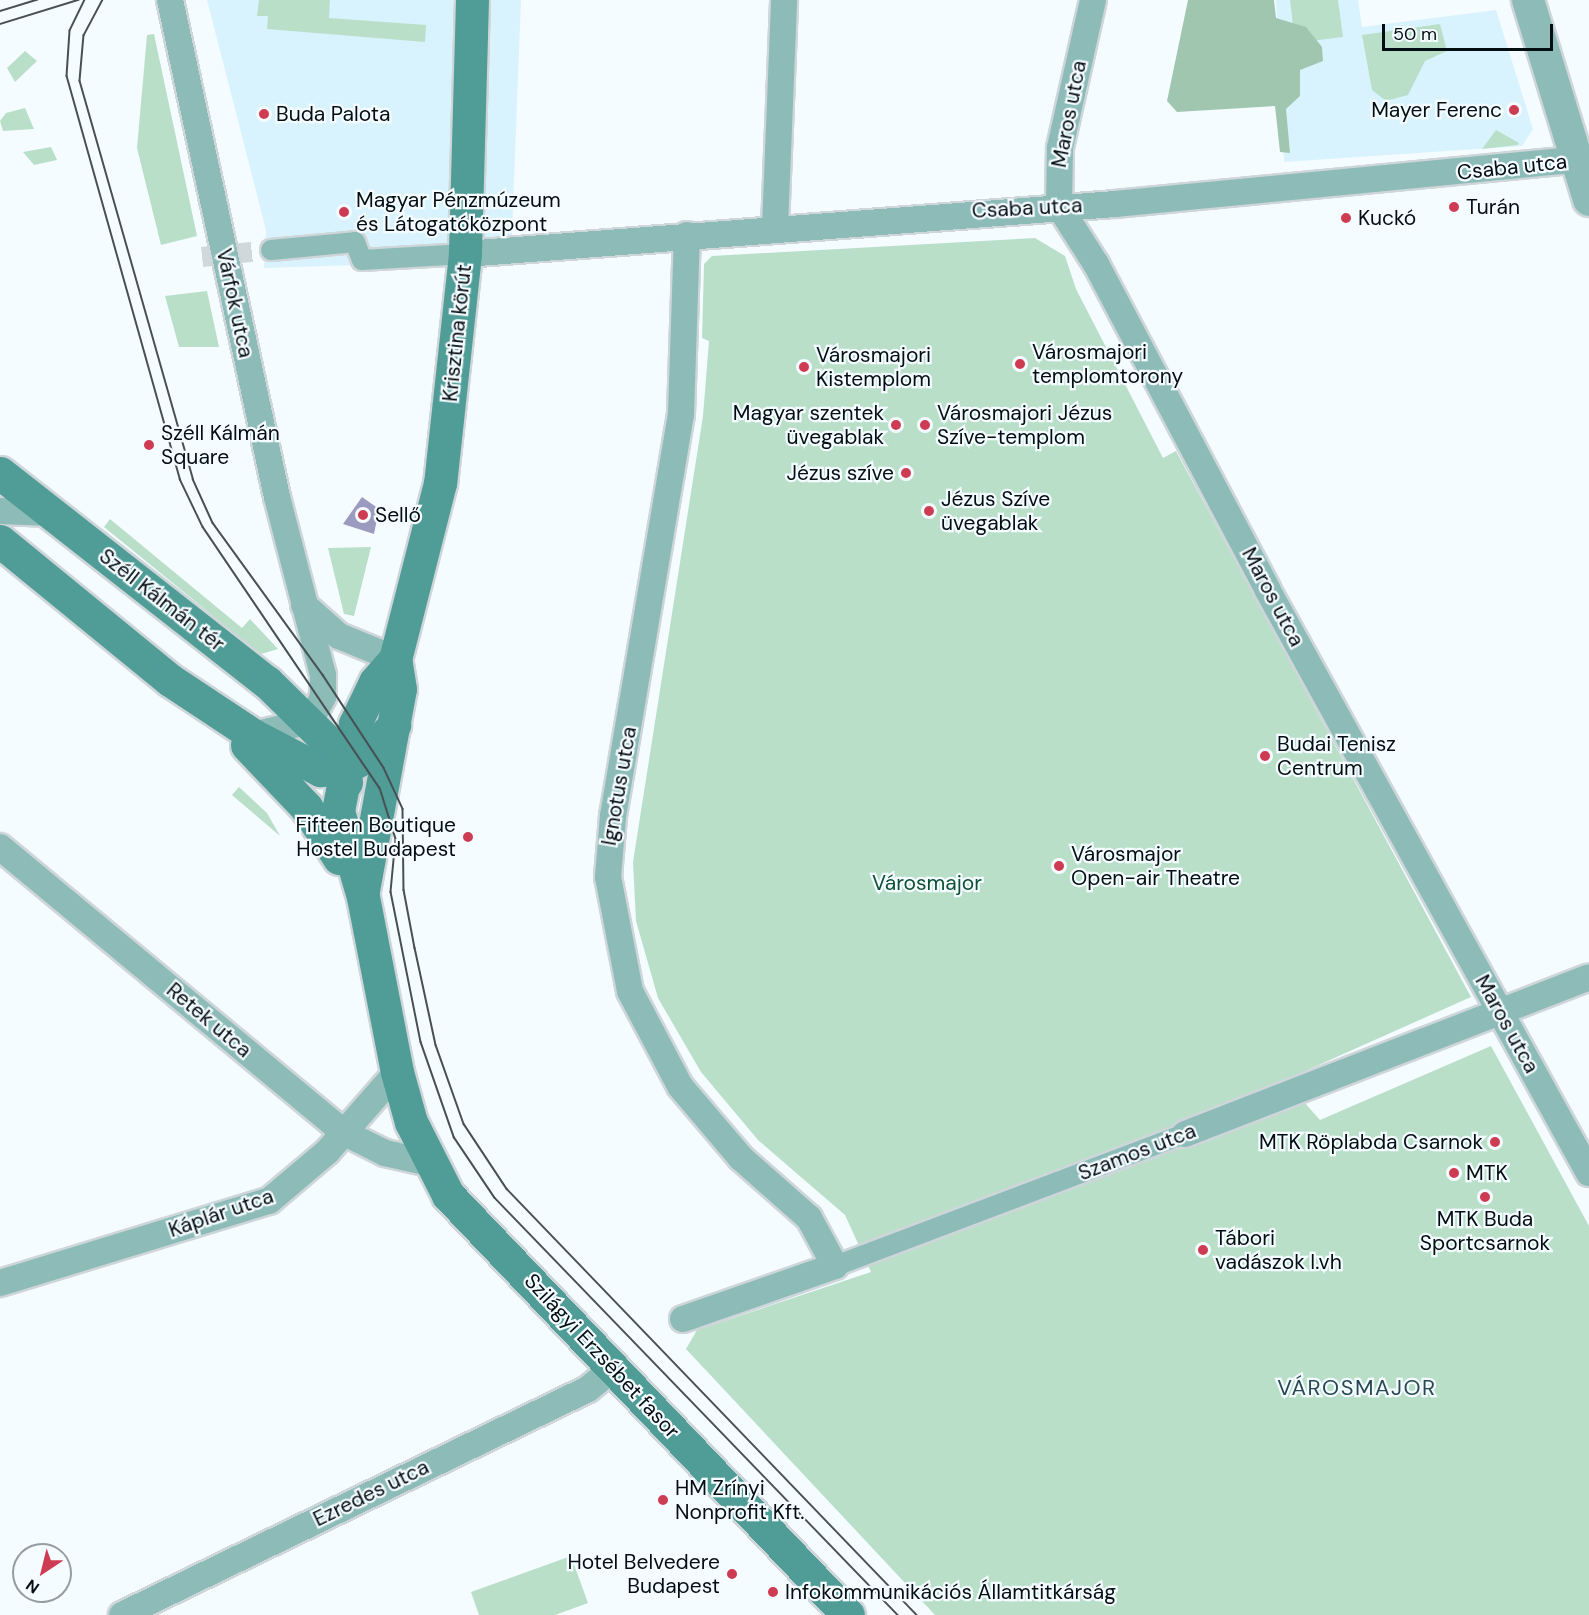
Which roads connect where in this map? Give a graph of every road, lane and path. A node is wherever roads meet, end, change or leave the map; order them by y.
1 (170, 0) edge
2 (472, 0) edge
3 (784, 0) edge
4 (1093, 0) edge
5 (1528, 0) edge
6 (1583, 159) edge
7 (1589, 200) edge
8 (1059, 206) junction
9 (775, 226) junction
10 (687, 235) junction
11 (272, 250) tunnel mouth
12 (465, 254) junction
13 (0, 473) edge
14 (0, 510) edge
15 (51, 513) junction
16 (0, 540) edge
17 (304, 605) junction
18 (395, 659) junction
19 (170, 680) junction
20 (363, 707) junction
21 (310, 721) junction
22 (394, 725) junction
23 (253, 735) junction
24 (342, 769) junction
25 (0, 848) edge
26 (363, 883) junction
27 (1589, 977) edge
28 (1500, 1011) junction
29 (397, 1072) junction
30 (345, 1133) junction
31 (1185, 1134) joint
32 (433, 1164) junction
33 (1589, 1173) edge
34 (835, 1266) junction
35 (0, 1283) edge
36 (683, 1319) dead end
37 (616, 1366) junction
38 (122, 1615) edge
39 (848, 1615) edge

1 - 17 street, Várfok utca
2 - 12 main road, Krisztina körút
3 - 9 street
4 - 8 street, Maros utca
5 - 6 street
6 - 7 street
6 - 8 street, Csaba utca
8 - 9 street, Csaba utca
8 - 28 street, Maros utca
9 - 10 street, Csaba utca
10 - 12 street, Csaba utca
10 - 34 street, Ignotus utca
11 - 12 street
12 - 18 main road, Krisztina körút
13 - 15 main road, Széll Kálmán tér
14 - 15 street
15 - 21 main road, Széll Kálmán tér
16 - 19 main road
17 - 18 street
17 - 21 street, Várfok utca
18 - 20 main road, Krisztina körút
18 - 22 main road, Krisztina körút
19 - 23 main road
19 - 26 main road
20 - 21 main road
20 - 24 main road
21 - 23 street
21 - 24 main road, Széll Kálmán tér
22 - 24 main road
22 - 26 main road
23 - 24 main road
24 - 26 main road
25 - 30 street, Retek utca
26 - 29 main road
27 - 28 street, Szamos utca
28 - 31 street, Szamos utca
28 - 33 street, Maros utca
29 - 30 street, Káplár utca
29 - 32 main road, Szilágyi Erzsébet fasor
30 - 32 street, Retek utca
30 - 35 street, Káplár utca
31 - 34 street, Szamos utca
32 - 37 main road, Szilágyi Erzsébet fasor
34 - 36 street, Szamos utca
37 - 38 street, Ezredes utca
37 - 39 main road, Szilágyi Erzsébet fasor

